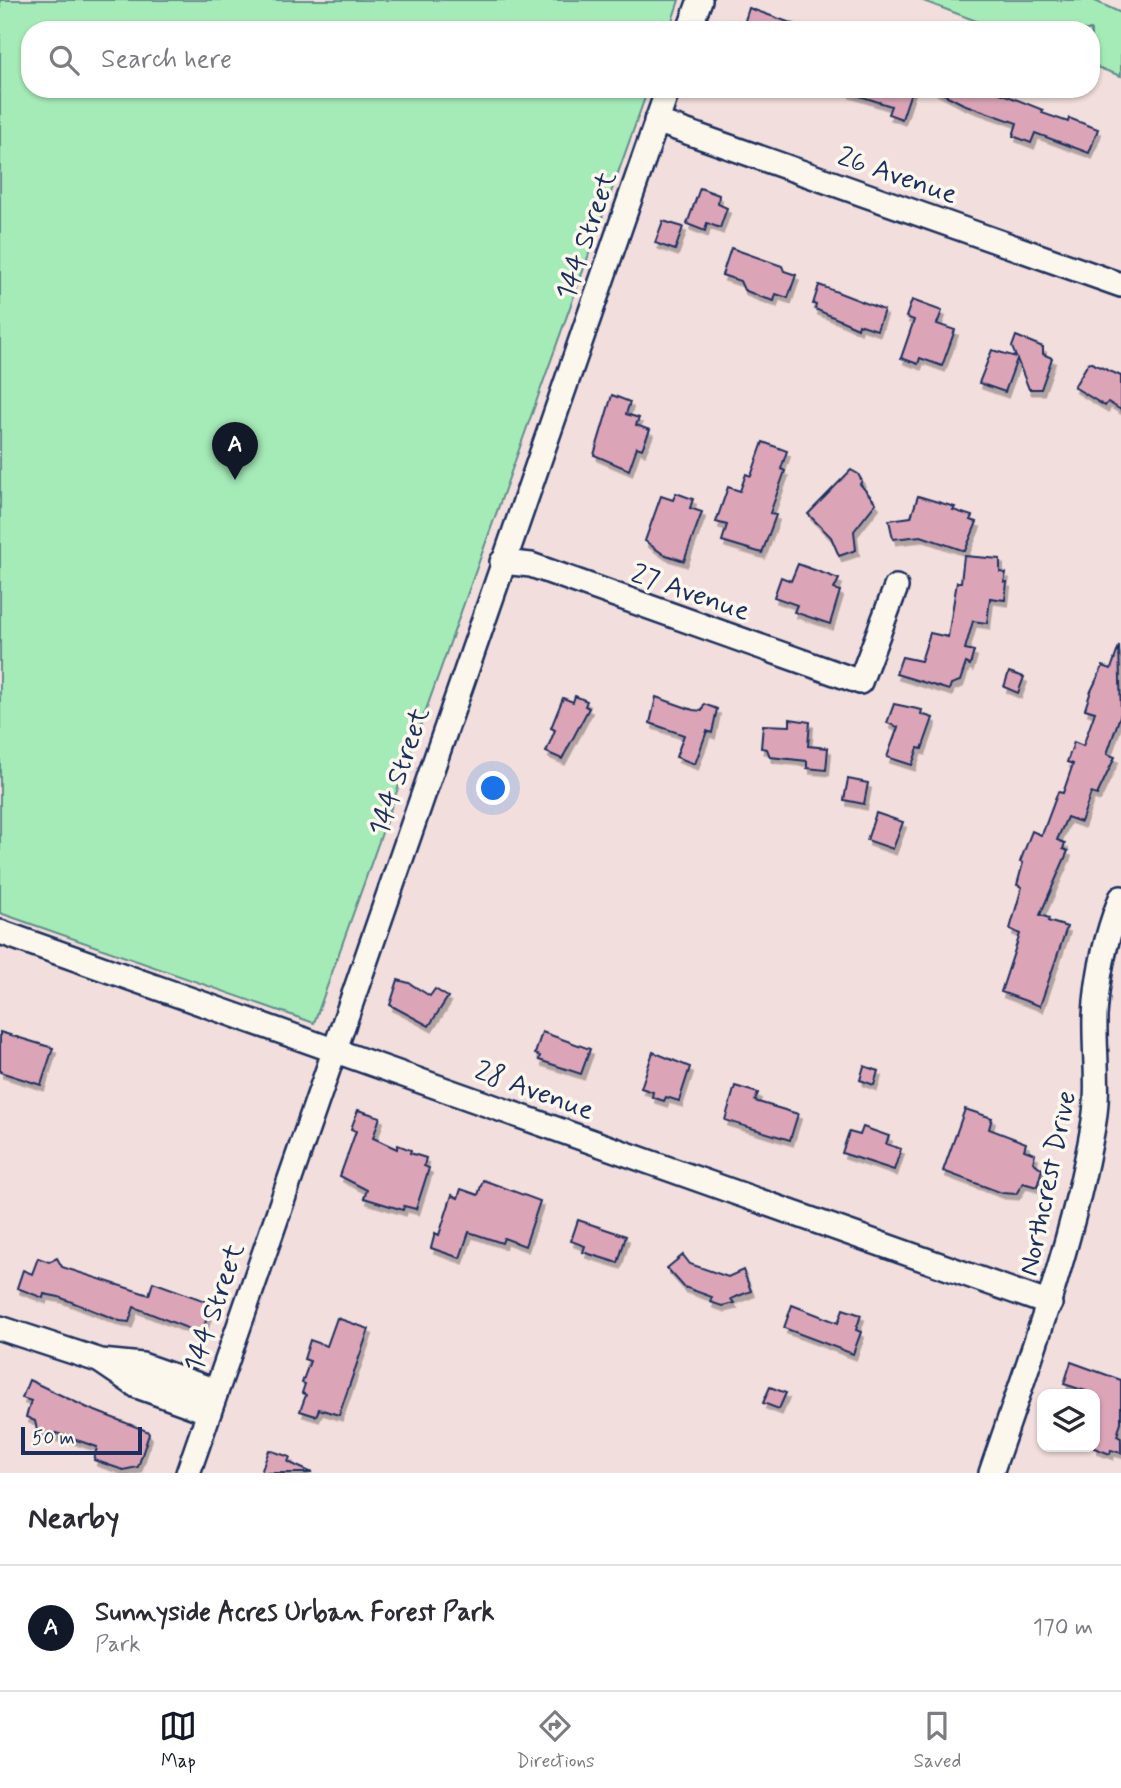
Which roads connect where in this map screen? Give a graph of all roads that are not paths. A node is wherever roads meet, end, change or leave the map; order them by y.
1 (700, 0) edge
2 (692, 21) edge
3 (665, 98) edge
4 (656, 121) junction
5 (1121, 285) edge
6 (502, 562) junction
7 (896, 587) dead end
8 (1121, 898) edge
9 (0, 932) edge
10 (333, 1049) junction
11 (1050, 1304) junction
12 (0, 1328) edge
13 (212, 1401) junction
14 (188, 1473) edge
15 (991, 1473) edge

1 - 2 street
3 - 4 street, 144 Street
4 - 5 street, 26 Avenue
4 - 6 street, 144 Street
6 - 7 street, 27 Avenue
6 - 10 street, 144 Street
8 - 11 street, Northcrest Drive
9 - 10 street, 28 Avenue
10 - 11 street, 28 Avenue
10 - 13 street, 144 Street
11 - 15 street, Northcrest Drive
12 - 13 street
13 - 14 street, 144 Street

